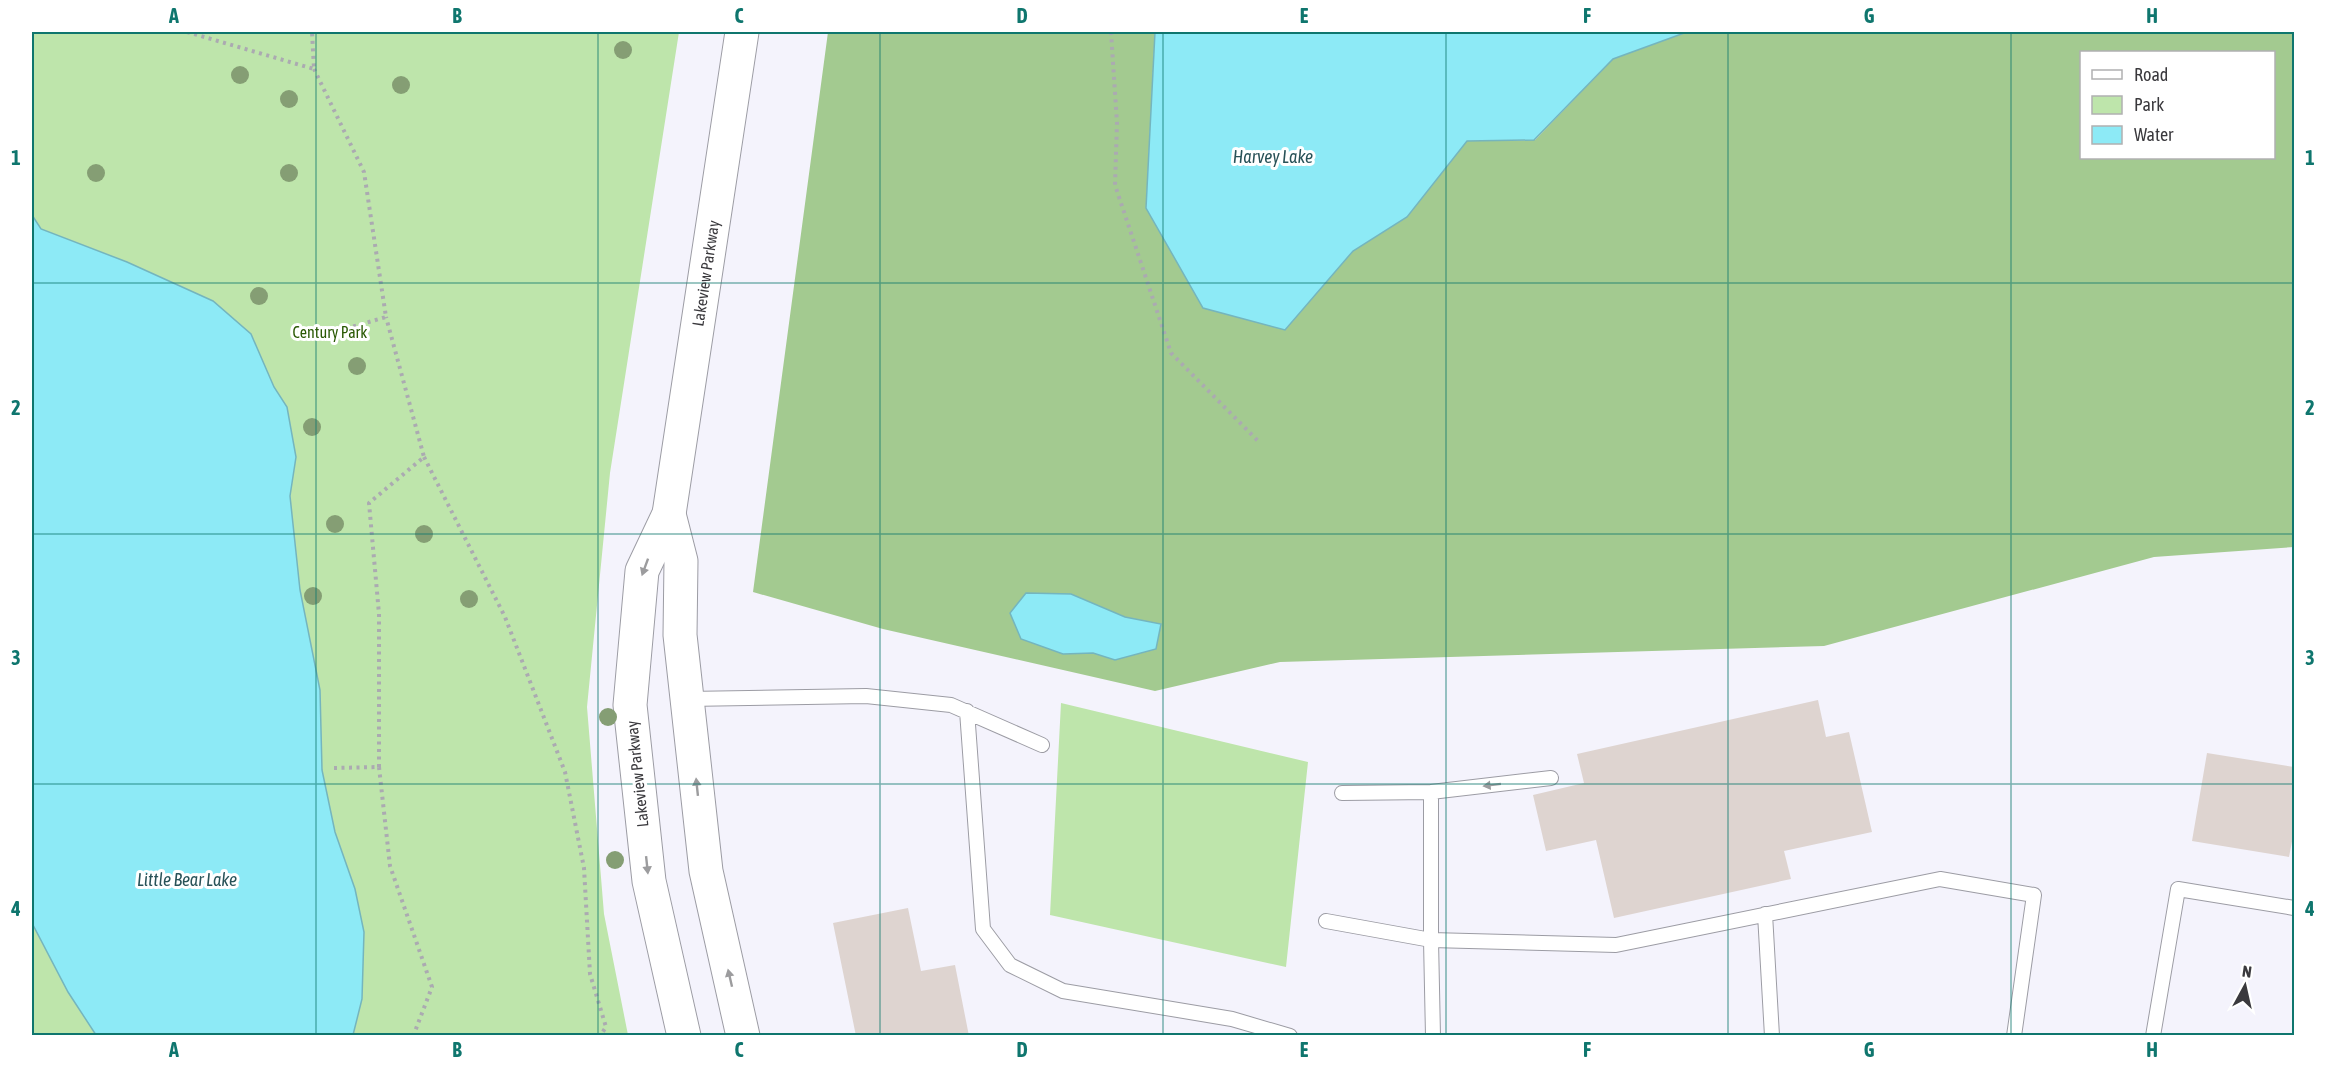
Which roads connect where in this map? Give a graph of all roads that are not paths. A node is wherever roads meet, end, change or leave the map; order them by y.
1 (742, 32) edge
2 (669, 514) junction
3 (687, 699) junction
4 (967, 711) junction
5 (1042, 746) dead end
6 (1551, 778) dead end
7 (1431, 792) junction
8 (1342, 794) dead end
9 (2295, 908) edge
10 (1765, 914) junction
11 (1326, 921) dead end
12 (1431, 940) junction
13 (684, 1035) edge
14 (743, 1035) edge
15 (1290, 1035) edge
16 (1433, 1035) edge
17 (1772, 1035) edge
18 (2014, 1035) edge
19 (2153, 1035) edge

1 - 2 street, Lakeview Parkway
2 - 3 street, Lakeview Parkway
2 -> 13 street, Lakeview Parkway
3 - 4 lane
14 -> 3 street, Lakeview Parkway
4 - 5 lane
4 - 15 lane
6 -> 7 lane
7 - 8 lane
7 - 12 lane
9 - 19 lane
10 - 12 lane
10 - 17 lane
10 - 18 lane
11 - 12 lane
12 - 16 lane

